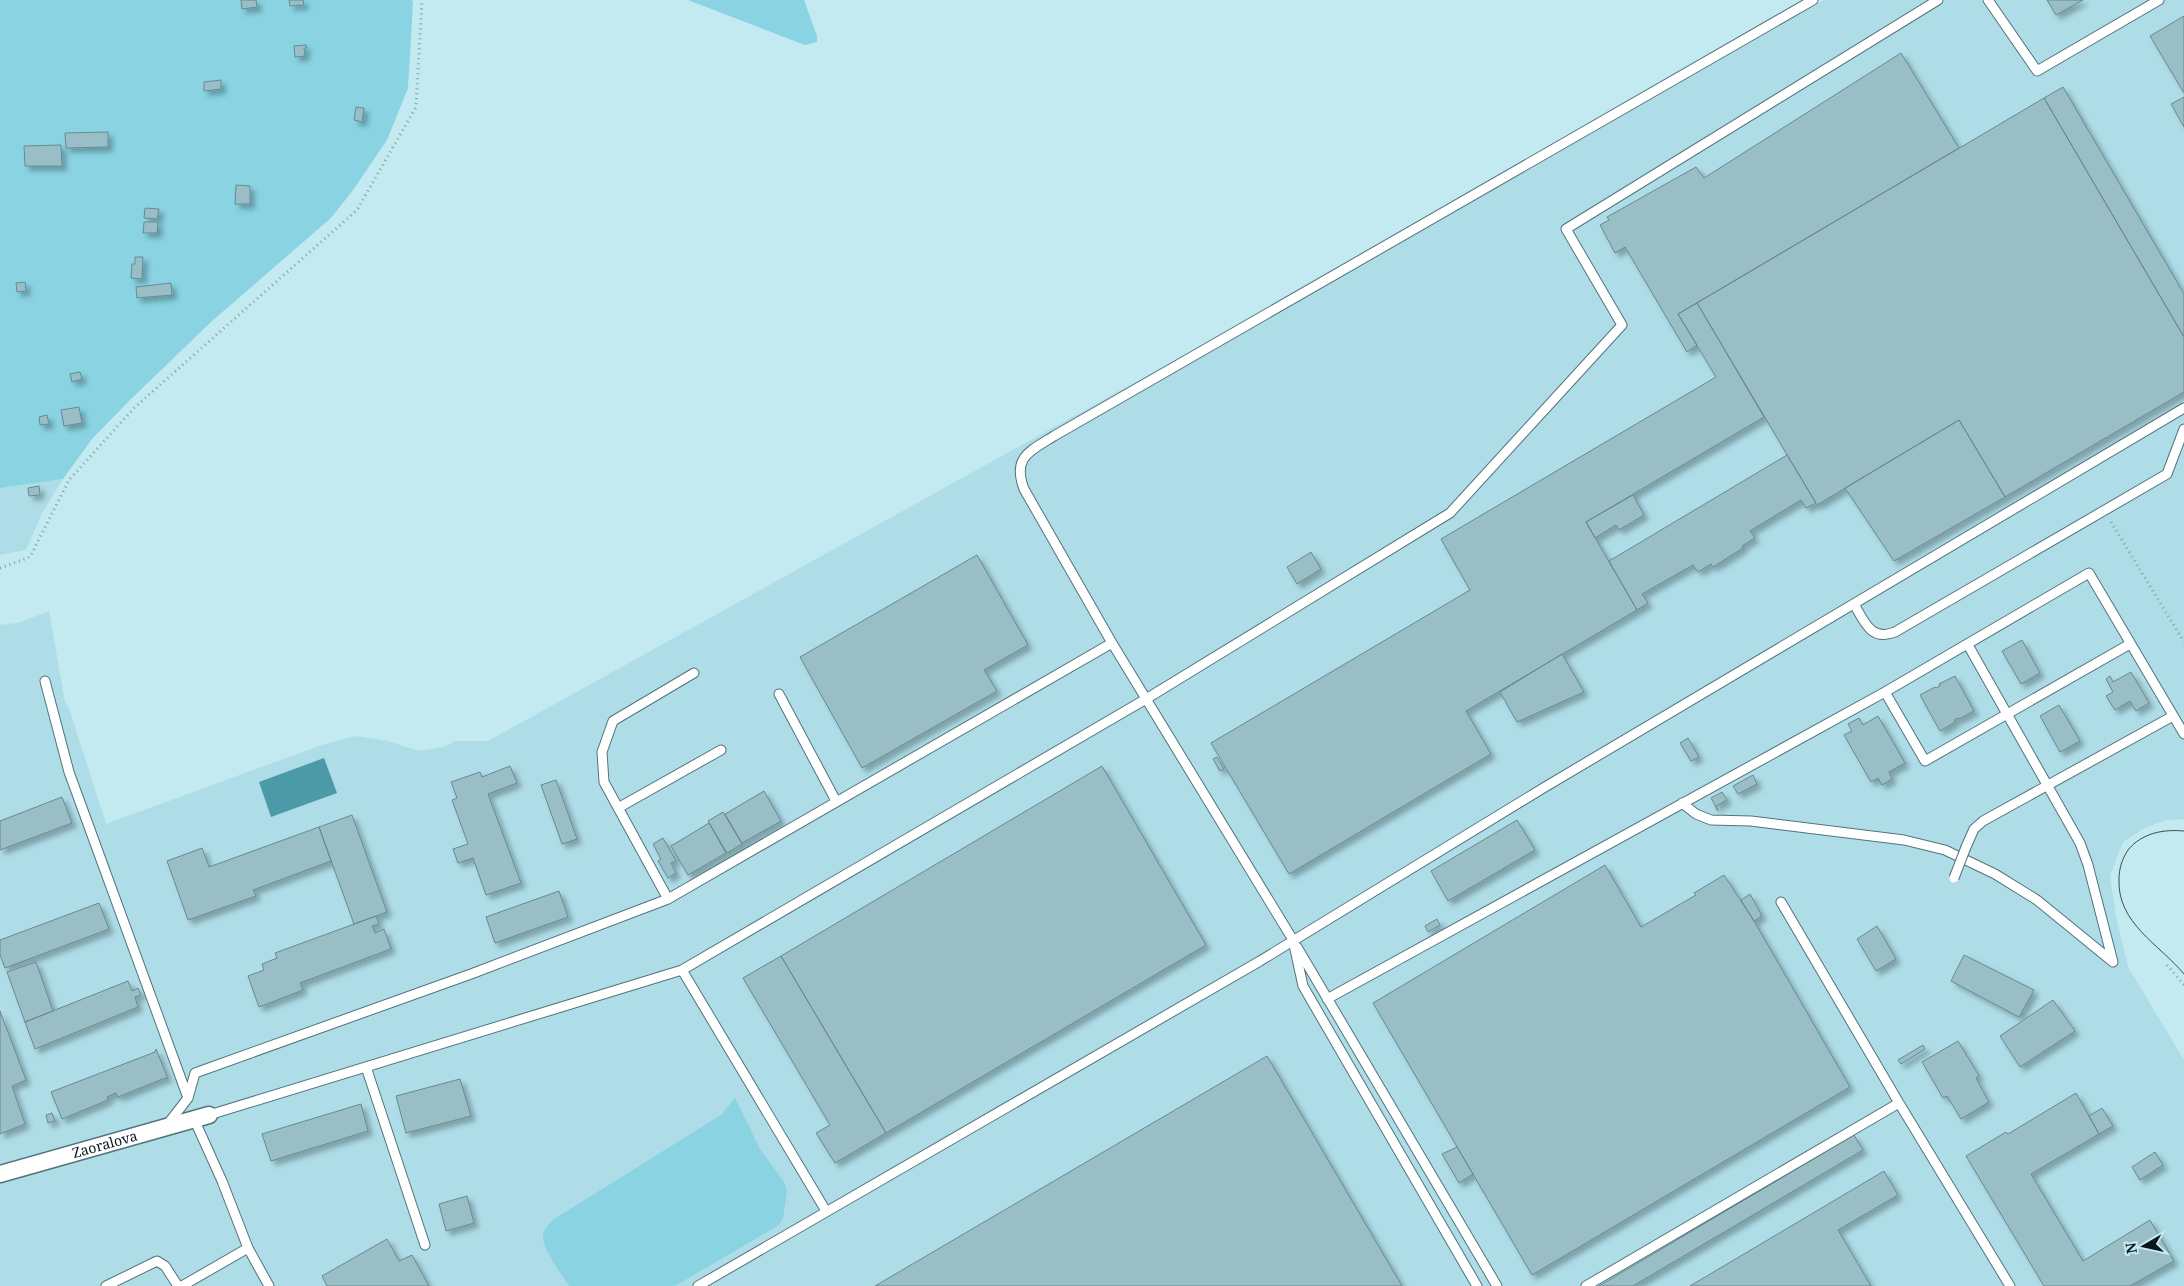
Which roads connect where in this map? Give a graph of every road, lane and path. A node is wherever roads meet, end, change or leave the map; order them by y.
1 (422, 0) edge
2 (1813, 0) edge
3 (1938, 0) edge
4 (1988, 0) edge
5 (2159, 0) edge
6 (2184, 408) edge
7 (2184, 429) edge
8 (2105, 510) junction
9 (0, 568) edge
10 (1854, 604) junction
11 (2184, 642) edge
12 (1112, 643) junction
13 (2130, 644) junction
14 (1968, 645) junction
15 (694, 673) dead end
16 (45, 681) dead end
17 (1885, 692) junction
18 (779, 694) dead end
19 (1146, 699) junction
20 (2007, 713) junction
21 (2173, 716) junction
22 (2184, 734) edge
23 (720, 750) dead end
24 (2048, 784) junction
25 (836, 801) junction
26 (1682, 804) junction
27 (618, 808) junction
28 (1954, 878) dead end
29 (668, 899) junction
30 (1780, 902) dead end
31 (1293, 940) junction
32 (2167, 966) dead end
33 (682, 970) junction
34 (2184, 985) edge
35 (1327, 999) junction
36 (366, 1067) junction
37 (188, 1098) junction
38 (1899, 1103) junction
39 (202, 1117) junction
40 (166, 1127) junction
41 (0, 1174) edge
42 (826, 1211) junction
43 (425, 1245) dead end
44 (248, 1248) junction
45 (106, 1286) edge
46 (180, 1286) edge
47 (269, 1286) edge
48 (698, 1286) edge
49 (1477, 1286) edge
50 (1497, 1286) edge
51 (1586, 1286) edge
52 (2010, 1286) edge

1 - 9 path
2 - 12 lane
3 - 19 lane
4 - 5 lane
6 - 10 lane
7 - 8 lane
8 - 10 lane
8 - 11 path
10 - 31 lane
12 - 19 lane
12 - 25 lane
13 - 14 lane
13 - 20 lane
13 - 21 lane
14 - 17 lane
14 - 20 lane
15 - 27 lane
16 - 37 lane
17 - 20 lane
17 - 26 lane
18 - 25 lane
19 - 31 lane
19 - 33 lane
20 - 24 lane
21 - 22 lane
21 - 24 lane
23 - 27 lane
24 - 26 lane
24 - 28 lane, bridge
25 - 29 lane
26 - 35 lane
27 - 29 lane
29 - 37 lane
30 - 38 lane
31 - 35 lane
31 - 42 lane
31 - 49 lane
32 - 34 path
33 - 36 lane
33 - 42 lane
35 - 50 lane
36 - 39 lane
36 - 43 lane
37 - 40 lane
38 - 51 lane
38 - 52 lane
39 - 40 street, Zaoralova
39 - 44 lane
40 - 41 street, Zaoralova
42 - 48 lane
44 - 46 lane
44 - 47 lane
45 - 46 lane

